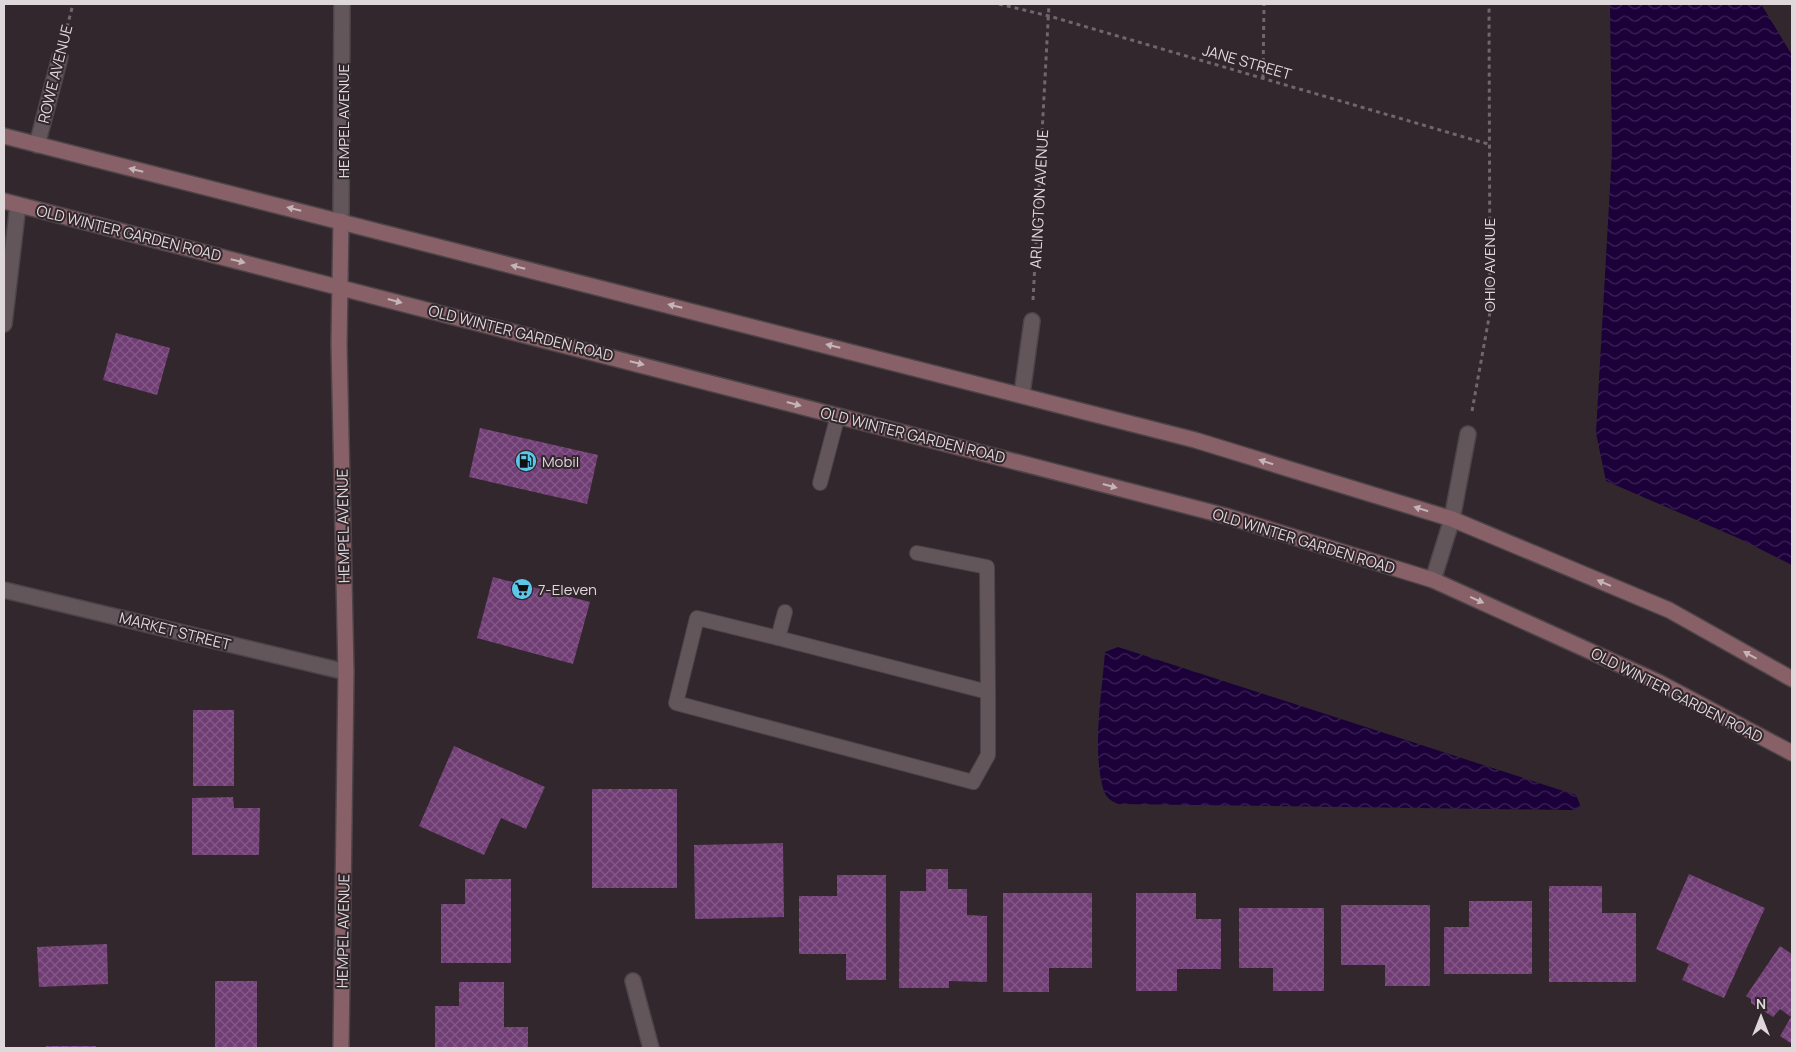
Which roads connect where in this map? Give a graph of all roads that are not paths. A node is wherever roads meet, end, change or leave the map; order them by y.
1 (342, 4) edge
2 (60, 57) road end
3 (4, 136) edge
4 (37, 145) junction
5 (11, 203) edge
6 (341, 221) junction
7 (339, 286) junction
8 (1032, 321) road end
9 (4, 324) edge
10 (1022, 394) junction
11 (838, 415) junction
12 (1468, 434) road end
13 (820, 483) dead end
14 (1452, 519) junction
15 (917, 553) dead end
16 (1433, 580) junction
17 (4, 590) edge
18 (785, 612) dead end
19 (778, 638) junction
20 (346, 672) junction
21 (1792, 679) edge
22 (988, 692) junction
23 (1792, 753) edge
24 (633, 980) dead end
25 (342, 1048) edge
26 (651, 1048) edge

1 - 6 street, HEMPEL AVENUE
2 - 4 street, ROWE AVENUE
3 - 4 main road
6 -> 4 main road
5 -> 7 main road, OLD WINTER GARDEN ROAD
5 - 9 street
6 - 7 main road, HEMPEL AVENUE
10 -> 6 main road
7 -> 11 main road, OLD WINTER GARDEN ROAD
7 - 20 main road, HEMPEL AVENUE
8 - 10 street
14 -> 10 main road
11 - 13 lane
11 -> 16 main road, OLD WINTER GARDEN ROAD
12 - 14 street
14 - 16 street
21 -> 14 main road
15 - 22 lane
16 -> 23 main road, OLD WINTER GARDEN ROAD
17 - 20 street, MARKET STREET
18 - 19 lane
19 - 22 lane
19 - 22 lane
20 - 25 main road, HEMPEL AVENUE
24 - 26 street

